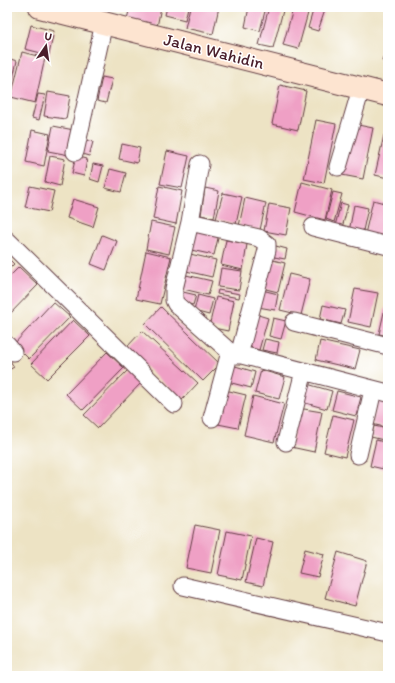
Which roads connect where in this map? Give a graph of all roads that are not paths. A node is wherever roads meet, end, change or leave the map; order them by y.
1 (40, 7) edge
2 (104, 23) junction
3 (361, 89) junction
4 (388, 95) edge
5 (75, 152) dead end
6 (200, 164) dead end
7 (338, 167) dead end
8 (190, 222) junction
9 (313, 227) dead end
10 (7, 240) edge
11 (388, 246) edge
12 (294, 322) dead end
13 (388, 346) edge
14 (235, 353) junction
15 (304, 372) junction
16 (381, 392) edge
17 (174, 404) dead end
18 (212, 418) dead end
19 (286, 442) dead end
20 (358, 455) dead end
21 (183, 586) dead end
22 (388, 633) edge

1 - 2 street, Jalan Wahidin
2 - 3 street, Jalan Wahidin
2 - 5 street
3 - 4 street, Jalan Wahidin
3 - 7 street
6 - 8 street
8 - 14 street
8 - 14 street
9 - 11 street
10 - 17 street
12 - 13 street
14 - 15 street
14 - 18 street
15 - 16 street
15 - 19 street
16 - 20 street
21 - 22 street

